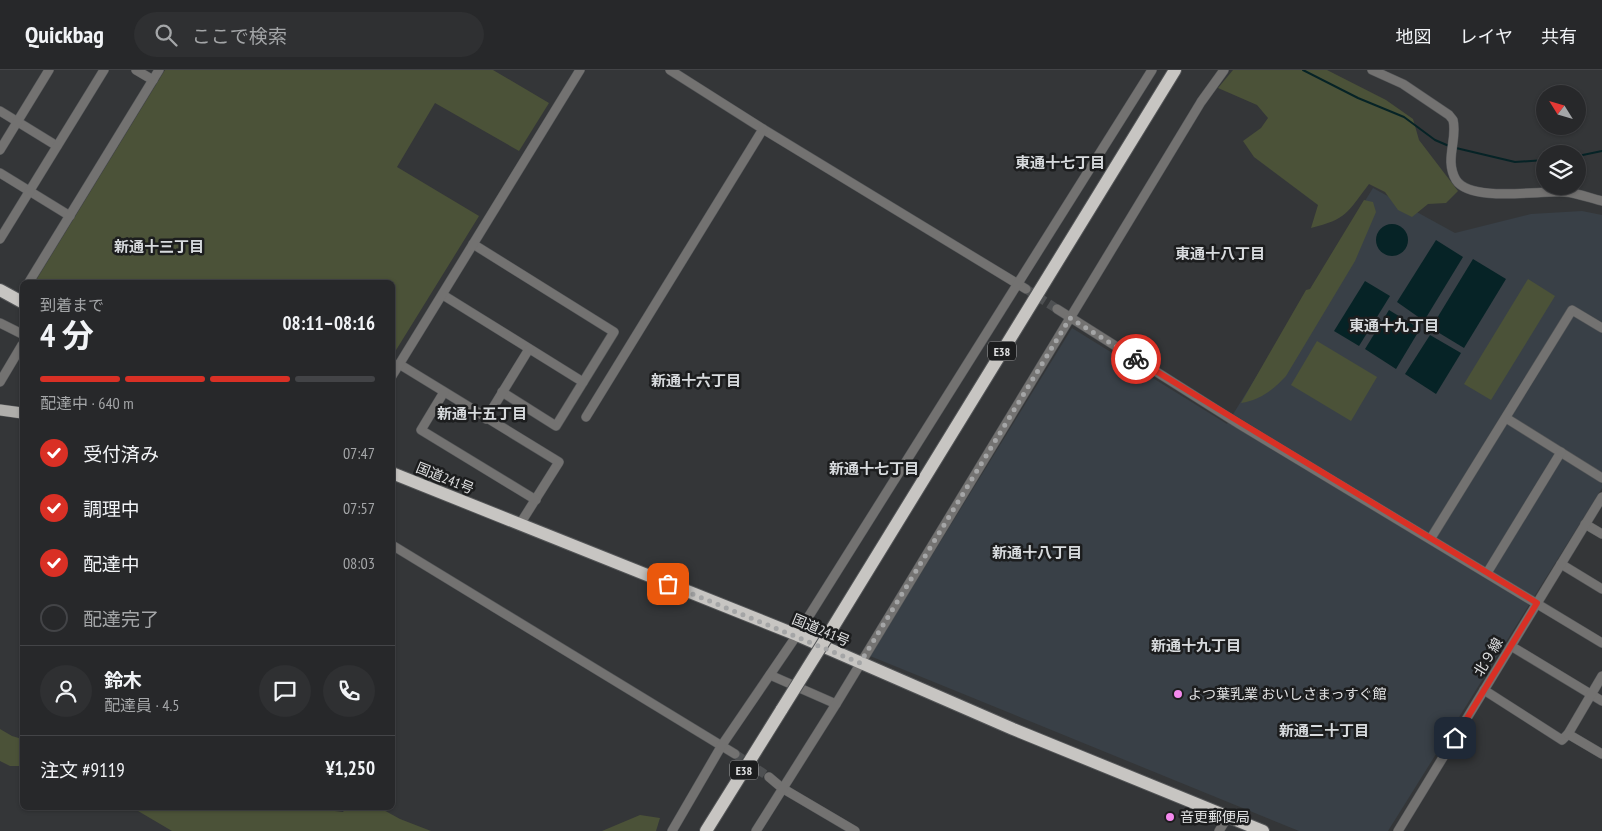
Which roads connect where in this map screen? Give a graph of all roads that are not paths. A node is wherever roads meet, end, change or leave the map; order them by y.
1 (49, 70) edge
2 (104, 70) edge
3 (136, 70) edge
4 (159, 70) edge
5 (580, 70) edge
6 (670, 70) edge
7 (1152, 70) edge
8 (1175, 70) edge
9 (1224, 70) edge
10 (1372, 70) edge
11 (153, 80) junction
12 (0, 111) edge
13 (17, 122) junction
14 (763, 129) junction
15 (57, 146) junction
16 (0, 150) edge
17 (0, 174) edge
18 (29, 191) junction
19 (1602, 202) edge
20 (70, 216) junction
21 (0, 239) edge
22 (473, 244) junction
23 (30, 280) edge
24 (1018, 283) junction
25 (1026, 289) tunnel mouth
26 (0, 290) edge
27 (443, 295) junction
28 (20, 298) edge
29 (1057, 309) tunnel mouth
30 (1070, 318) junction
31 (0, 323) edge
32 (1602, 328) edge
33 (20, 333) edge
34 (20, 348) edge
35 (529, 349) junction
36 (399, 364) junction
37 (395, 371) edge
38 (0, 382) edge
39 (583, 382) junction
40 (444, 392) junction
41 (502, 392) junction
42 (0, 410) edge
43 (20, 413) edge
44 (586, 417) dead end
45 (1506, 418) junction
46 (486, 419) junction
47 (1561, 452) junction
48 (395, 474) edge
49 (1602, 478) edge
50 (1602, 497) edge
51 (536, 500) junction
52 (520, 524) junction
53 (1585, 524) junction
54 (1602, 534) edge
55 (1431, 538) junction
56 (395, 547) edge
57 (1561, 564) junction
58 (1487, 573) junction
59 (1602, 589) edge
60 (1537, 603) junction
61 (796, 636) junction
62 (1602, 643) edge
63 (1511, 646) junction
64 (860, 663) junction
65 (770, 675) junction
66 (1602, 676) edge
67 (1484, 690) junction
68 (1591, 694) junction
69 (1602, 701) edge
70 (836, 704) junction
71 (782, 709) junction
72 (1568, 734) junction
73 (722, 745) junction
74 (735, 754) tunnel mouth
75 (1602, 754) edge
76 (770, 777) tunnel mouth
77 (782, 788) junction
78 (1227, 818) junction
79 (672, 831) edge
80 (706, 831) edge
81 (714, 831) edge
82 (756, 831) edge
83 (855, 831) edge
84 (1219, 831) edge
85 (1263, 831) edge
86 (1398, 831) edge

1 - 13 street
2 - 15 street
3 - 11 street
4 - 11 street
5 - 22 street
6 - 14 street
7 - 24 street
8 - 71 highway, E38, bridge
9 - 30 street
10 - 19 street
11 - 20 street
12 - 13 street
13 - 15 street
13 - 16 street
14 - 24 street
14 - 44 street
15 - 18 street
17 - 18 street
18 - 20 street
18 - 21 street
20 - 23 street
22 - 27 street
22 - 39 street
24 - 25 street
24 - 61 street
26 - 28 highway
27 - 35 street
27 - 36 street
29 - 30 street
30 - 55 street
30 - 64 street
31 - 33 street
32 - 45 street
34 - 38 street
35 - 39 street
35 - 41 street
36 - 37 street
36 - 40 street
39 - 41 street
40 - 46 street
40 - 51 street
41 - 46 street
42 - 43 main road
45 - 47 street
45 - 55 street
46 - 51 street
47 - 49 street
47 - 58 street
48 - 52 highway, 国道241号
50 - 53 street, 北９線
51 - 52 street
52 - 61 highway, 国道241号
53 - 54 street
53 - 57 street, 北９線
55 - 58 street
56 - 73 street
57 - 59 street
57 - 60 street, 北９線
58 - 60 street
60 - 62 street
60 - 63 street, 北９線
61 - 64 highway, 国道241号
61 - 65 street
63 - 67 street, 北９線
63 - 68 street
64 - 70 street
64 - 78 highway, 国道241号
65 - 70 street
65 - 73 street
66 - 68 street
67 - 72 street
67 - 86 street, 北９線
68 - 69 street
68 - 72 street
70 - 77 street
71 - 80 highway, E38
71 - 81 highway, E38
72 - 75 street
73 - 74 street
73 - 79 street
76 - 77 street
77 - 82 street
77 - 83 street
78 - 84 street
78 - 85 highway, 国道241号

